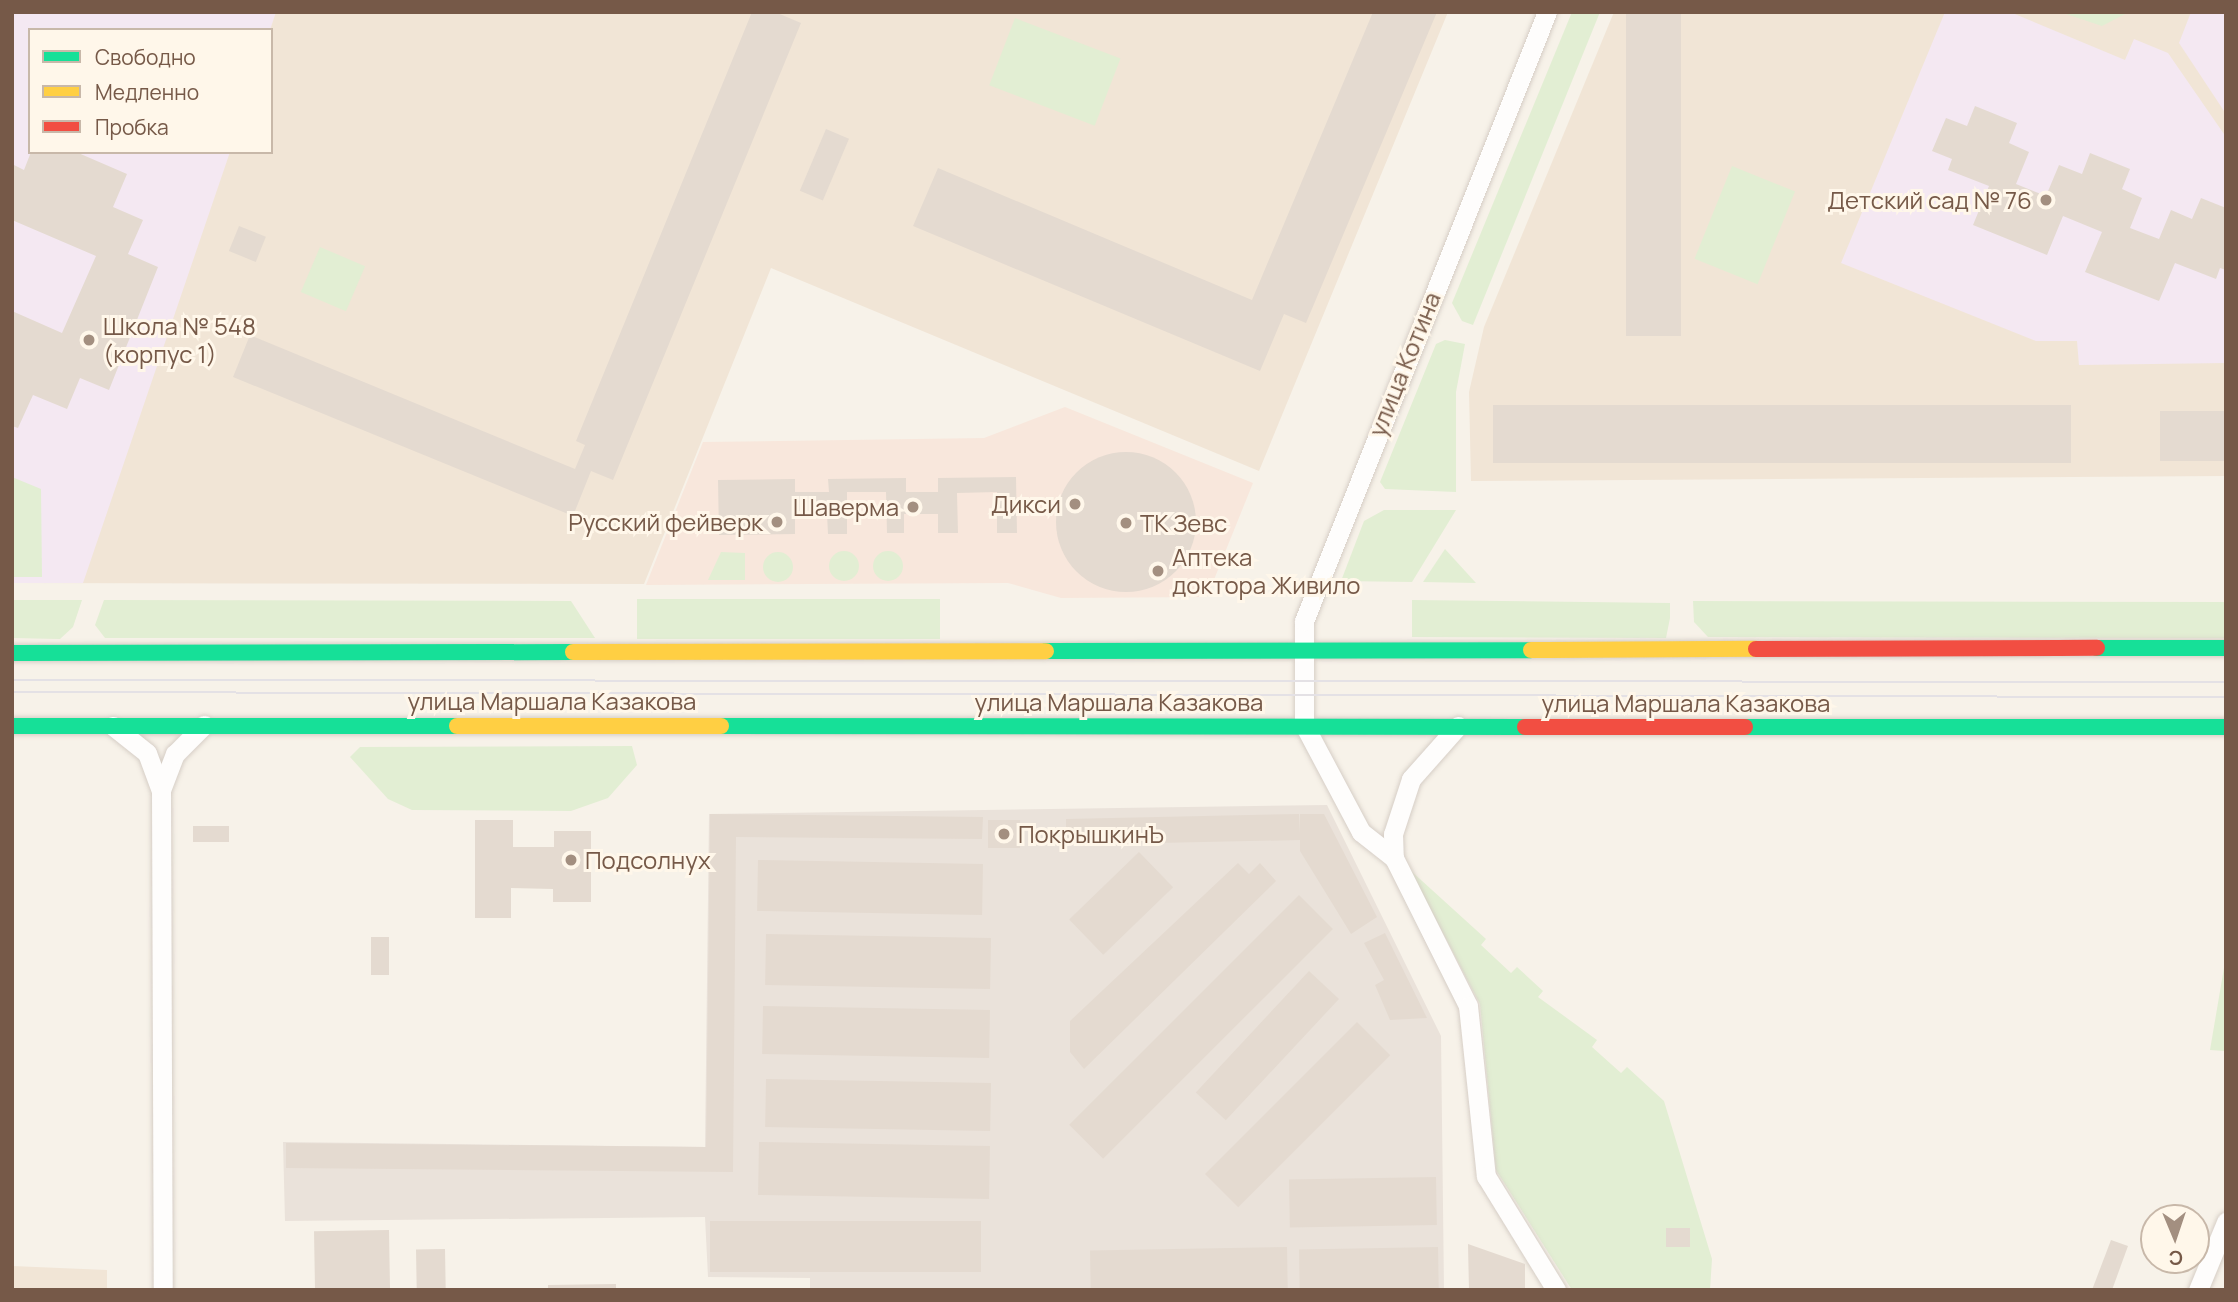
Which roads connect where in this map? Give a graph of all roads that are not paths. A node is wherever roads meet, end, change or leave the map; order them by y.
1 (1547, 12) edge
2 (2226, 648) edge
3 (1303, 650) junction
4 (12, 653) edge
5 (112, 725) junction
6 (204, 725) junction
7 (1304, 725) junction
8 (12, 726) edge
9 (1458, 726) junction
10 (2226, 727) edge
11 (161, 791) junction
12 (1394, 858) junction
13 (2226, 1222) edge
14 (163, 1290) edge
15 (1556, 1290) edge
16 (2198, 1290) edge

1 - 3 street, улица Котина
2 - 3 main road, улица Маршала Казакова
3 - 4 main road, улица Маршала Казакова
3 - 7 street, улица Котина
5 - 6 main road, улица Маршала Казакова
5 - 8 main road, улица Маршала Казакова
5 - 11 street
6 - 7 main road, улица Маршала Казакова
6 - 11 street
7 - 9 main road, улица Маршала Казакова
7 - 12 street
9 - 10 main road, улица Маршала Казакова
9 - 12 street
11 - 14 street
12 - 15 street
13 - 16 street

